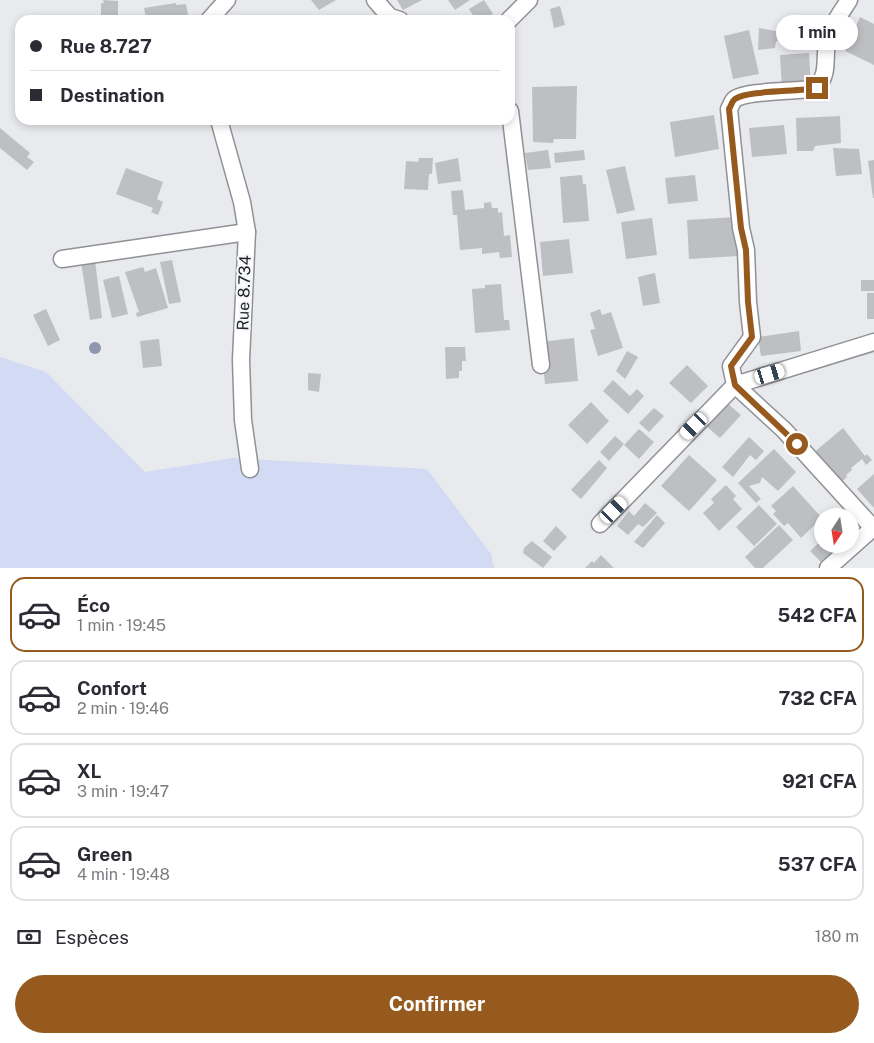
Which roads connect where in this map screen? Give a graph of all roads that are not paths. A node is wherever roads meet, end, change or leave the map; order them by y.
1 (227, 0) edge
2 (376, 0) edge
3 (529, 0) edge
4 (849, 0) edge
5 (511, 11) edge
6 (214, 15) edge
7 (388, 15) edge
8 (220, 125) edge
9 (512, 125) edge
10 (247, 232) junction
11 (62, 259) dead end
12 (874, 342) edge
13 (540, 365) dead end
14 (735, 385) junction
15 (250, 469) dead end
16 (600, 524) dead end
17 (874, 528) edge
18 (828, 568) edge

1 - 6 street
2 - 7 street
3 - 5 street
4 - 14 street
8 - 10 street, Rue 8.734
9 - 13 street
10 - 11 street
10 - 15 street, Rue 8.734
12 - 14 street
14 - 16 street
14 - 17 street
17 - 18 street

